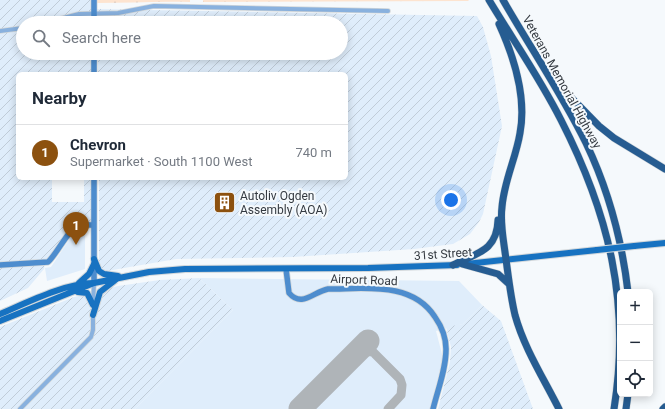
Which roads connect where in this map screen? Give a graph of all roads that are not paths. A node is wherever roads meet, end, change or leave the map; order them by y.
1 (94, 0) edge
2 (489, 0) edge
3 (503, 0) edge
4 (388, 11) dead end
5 (94, 13) junction
6 (71, 16) edge
7 (16, 29) edge
8 (0, 31) edge
9 (94, 60) edge
10 (542, 67) junction
11 (94, 72) edge
12 (665, 169) edge
13 (94, 180) edge
14 (504, 191) junction
15 (94, 225) junction
16 (665, 243) edge
17 (506, 260) junction
18 (94, 262) junction
19 (462, 264) junction
20 (0, 265) edge
21 (453, 265) junction
22 (286, 269) junction
23 (120, 277) junction
24 (94, 283) junction
25 (509, 284) junction
26 (77, 285) junction
27 (628, 289) edge
28 (74, 292) junction
29 (93, 304) junction
30 (0, 314) edge
31 (93, 316) junction
32 (0, 321) edge
33 (628, 397) edge
34 (20, 409) edge
35 (433, 409) edge
36 (559, 409) edge
37 (614, 409) edge
38 (626, 409) edge

1 - 5 street
2 - 14 highway
2 - 37 highway, Veterans Memorial Highway
3 - 10 highway, Veterans Memorial Highway
4 - 5 street
5 - 6 street
7 - 8 street
9 - 11 street
10 - 12 highway
10 - 27 highway, Veterans Memorial Highway
13 - 15 street
14 - 17 highway
14 - 21 highway
15 - 18 street
15 - 20 street
16 - 17 main road, 31st Street, bridge
17 - 19 main road, 31st Street
17 - 25 highway
18 - 23 main road
18 - 24 street
18 - 26 main road
19 - 21 main road, 31st Street
19 - 25 highway
21 - 22 main road, 31st Street
22 - 23 main road, 31st Street
22 - 35 street, Airport Road
23 - 24 main road
23 - 31 main road
24 - 26 main road
24 - 28 main road
24 - 29 street
25 - 36 highway
26 - 30 main road
28 - 29 main road
28 - 32 main road
29 - 31 street
31 - 34 street
33 - 38 highway

